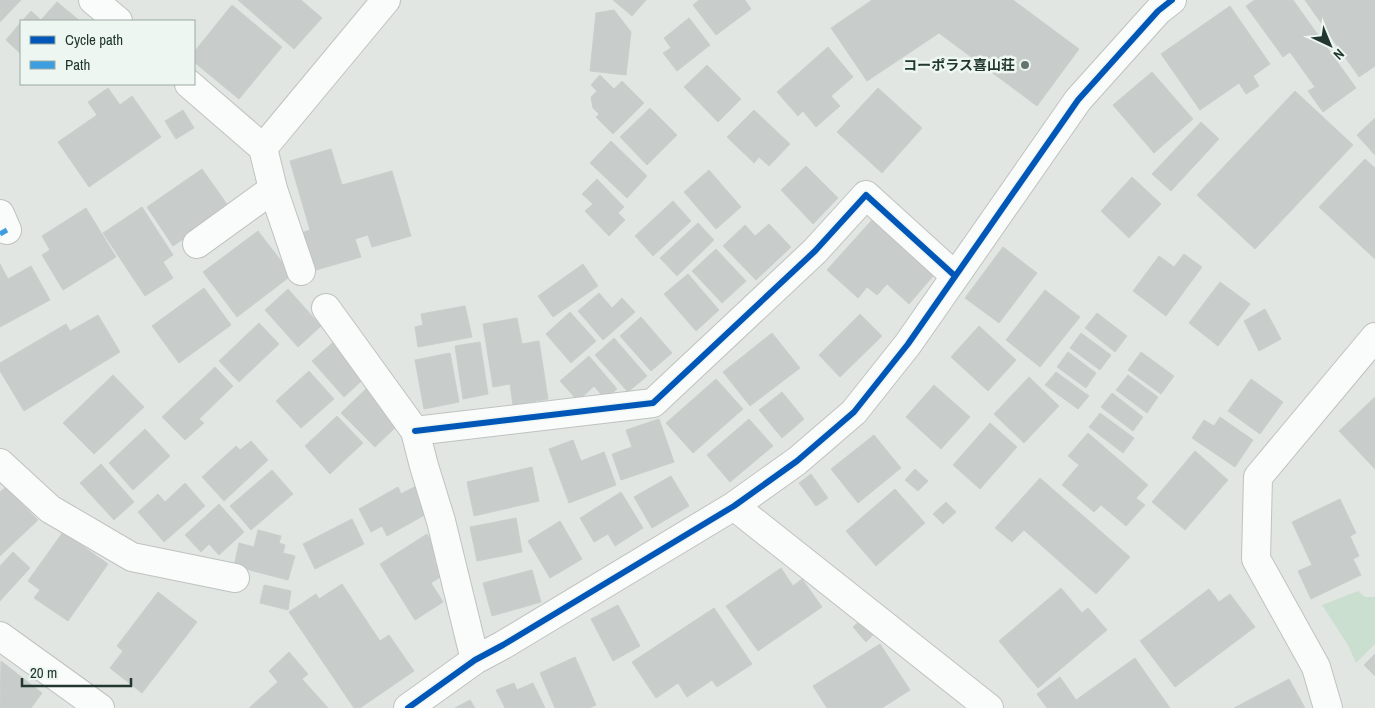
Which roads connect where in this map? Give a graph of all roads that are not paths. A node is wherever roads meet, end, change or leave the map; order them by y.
1 (93, 0) edge
2 (386, 0) edge
3 (1172, 0) edge
4 (117, 20) edge
5 (190, 85) edge
6 (263, 148) junction
7 (273, 189) junction
8 (197, 244) dead end
9 (301, 271) dead end
10 (956, 276) junction
11 (326, 308) dead end
12 (1375, 337) edge
13 (415, 430) junction
14 (0, 463) edge
15 (734, 506) junction
16 (235, 578) dead end
17 (0, 636) edge
18 (475, 660) junction
19 (100, 708) edge
20 (408, 708) edge
21 (989, 708) edge
22 (1328, 708) edge

1 - 4 street
2 - 6 street
3 - 10 street
5 - 6 street
6 - 7 street
7 - 8 street
7 - 9 street
10 - 13 street
10 - 15 street
11 - 13 street
12 - 22 street
13 - 18 street
14 - 16 street
15 - 18 street
15 - 21 street
17 - 19 street
18 - 20 street

